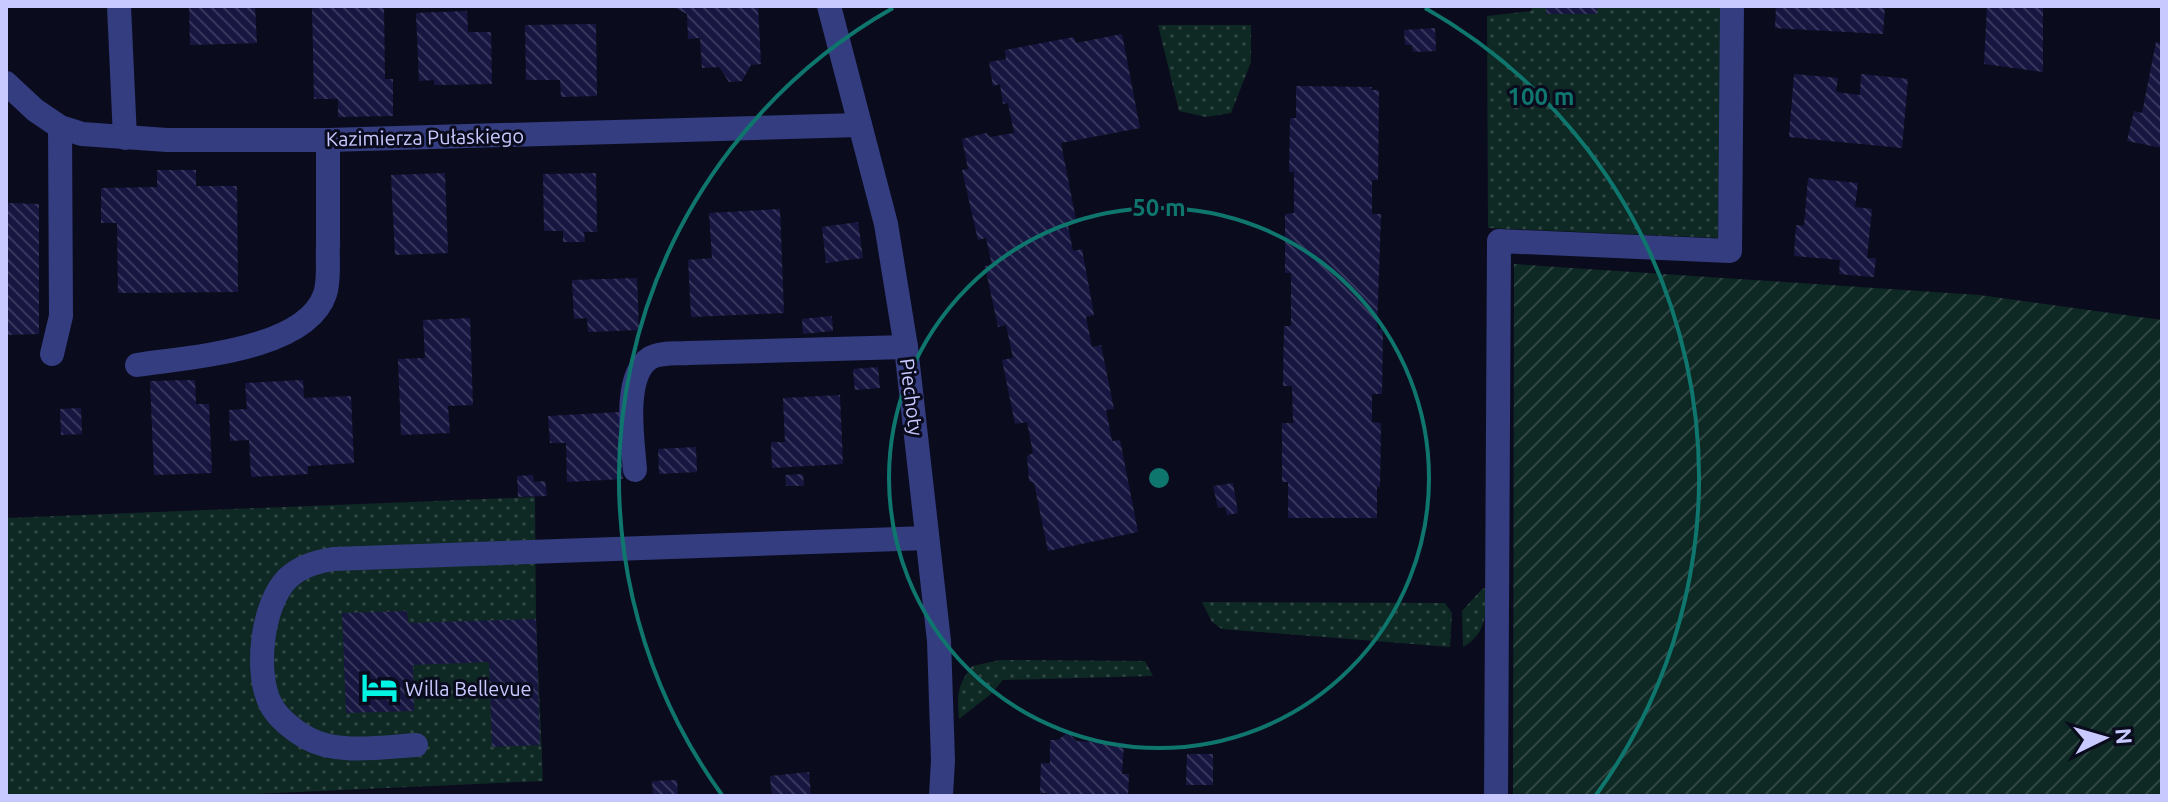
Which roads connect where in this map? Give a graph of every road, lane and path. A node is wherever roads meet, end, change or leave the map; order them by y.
1 (119, 6) edge
2 (829, 6) edge
3 (1732, 6) edge
4 (6, 83) edge
5 (860, 125) junction
6 (60, 127) junction
7 (125, 138) junction
8 (328, 140) junction
9 (906, 347) junction
10 (52, 354) dead end
11 (137, 365) dead end
12 (635, 470) dead end
13 (927, 538) junction
14 (416, 745) dead end
15 (941, 796) edge
16 (1496, 796) edge

1 - 7 street
2 - 5 street, Piechoty
3 - 16 street
4 - 6 street, Kazimierza Pułaskiego
5 - 8 street, Kazimierza Pułaskiego
5 - 9 street, Piechoty
6 - 7 street, Kazimierza Pułaskiego
6 - 10 street
7 - 8 street, Kazimierza Pułaskiego
8 - 11 street
9 - 12 street
9 - 13 street, Piechoty
13 - 14 street
13 - 15 street, Piechoty

